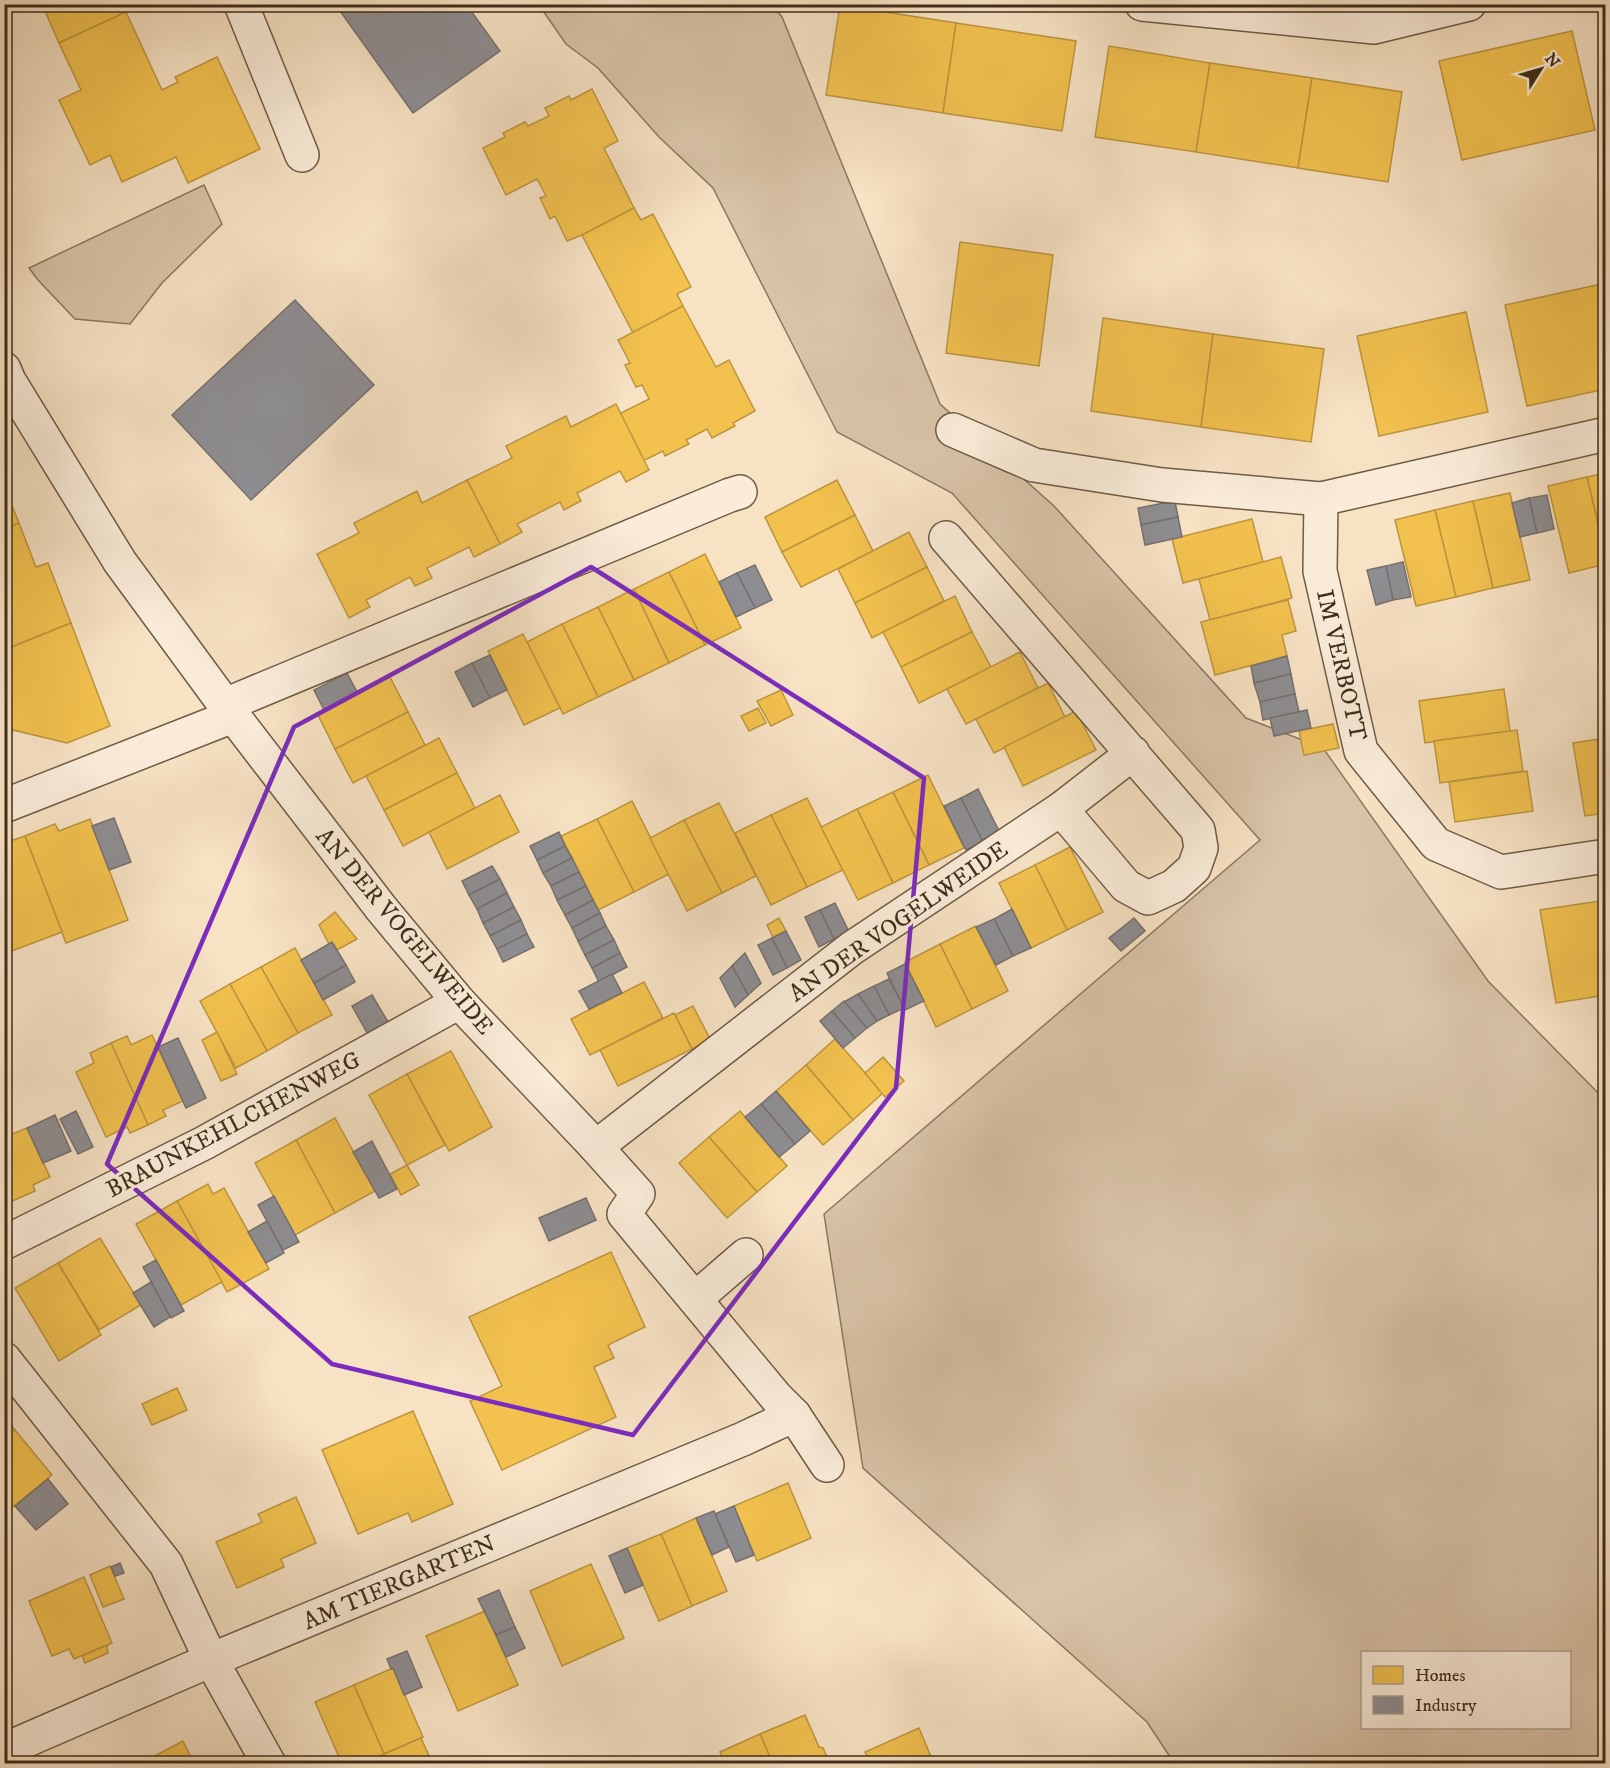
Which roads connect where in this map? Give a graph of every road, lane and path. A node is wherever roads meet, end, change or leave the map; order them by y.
1 (241, 4) edge
2 (1142, 4) edge
3 (1469, 4) edge
4 (302, 155) dead end
5 (6, 377) edge
6 (953, 430) dead end
7 (1605, 434) edge
8 (740, 492) dead end
9 (1321, 499) junction
10 (945, 538) dead end
11 (229, 711) junction
12 (1133, 753) junction
13 (4, 806) edge
14 (1061, 809) junction
15 (1605, 856) edge
16 (459, 1002) junction
17 (596, 1147) junction
18 (4, 1243) edge
19 (746, 1255) dead end
20 (695, 1299) junction
21 (4, 1359) edge
22 (785, 1406) junction
23 (827, 1465) dead end
24 (211, 1660) junction
25 (4, 1750) edge
26 (269, 1764) edge

1 - 4 street
2 - 3 street
5 - 11 street, AN DER VOGELWEIDE
6 - 9 street
7 - 9 street
8 - 11 street
9 - 15 street, IM VERBOTT
10 - 12 street
11 - 13 street
11 - 16 street, AN DER VOGELWEIDE
12 - 14 street, AN DER VOGELWEIDE
12 - 14 street
14 - 17 street, AN DER VOGELWEIDE
16 - 17 street, AN DER VOGELWEIDE
16 - 18 street, BRAUNKEHLCHENWEG
17 - 20 street, AN DER VOGELWEIDE
19 - 20 street
20 - 22 street, AN DER VOGELWEIDE
21 - 24 street
22 - 23 street
22 - 24 street, AM TIERGARTEN
24 - 25 street, AM TIERGARTEN
24 - 26 street

